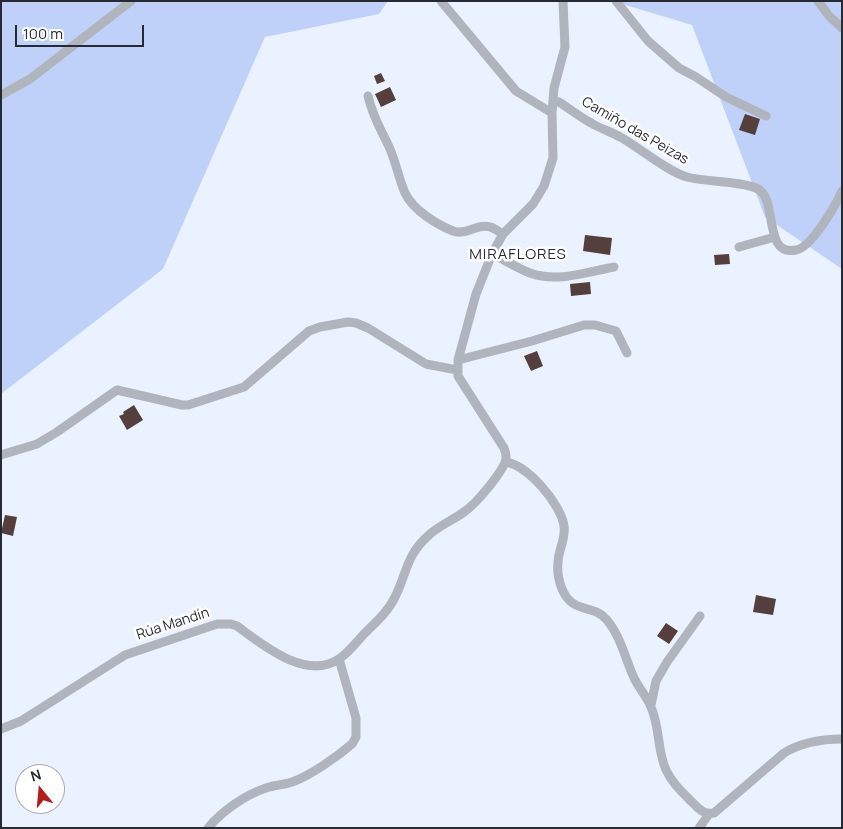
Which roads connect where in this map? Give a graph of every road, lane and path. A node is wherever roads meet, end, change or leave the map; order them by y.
1 (130, 1) edge
2 (441, 1) edge
3 (563, 1) edge
4 (616, 1) edge
5 (818, 1) edge
6 (842, 28) edge
7 (1, 95) edge
8 (368, 96) dead end
9 (553, 101) junction
10 (552, 113) junction
11 (766, 116) dead end
12 (842, 191) edge
13 (503, 234) junction
14 (775, 237) junction
15 (739, 247) dead end
16 (492, 254) junction
17 (614, 267) dead end
18 (627, 353) dead end
19 (458, 360) junction
20 (457, 370) junction
21 (1, 455) edge
22 (505, 462) junction
23 (700, 616) dead end
24 (339, 659) junction
25 (651, 705) junction
26 (1, 729) edge
27 (842, 739) edge
28 (709, 814) junction
29 (208, 828) edge
30 (699, 828) edge

1 - 7 street
2 - 10 street
3 - 9 street
4 - 11 street
5 - 6 street
8 - 13 street
9 - 10 street
9 - 14 street, Camiño das Peizas
10 - 13 street
12 - 14 street
13 - 16 street
14 - 15 street
16 - 17 street
16 - 19 street
18 - 19 street
19 - 20 street
20 - 21 street
20 - 22 street
22 - 24 street
22 - 25 street
23 - 25 street
24 - 26 street, Rúa Mandín
24 - 29 street
25 - 28 street
27 - 28 street
28 - 30 street

